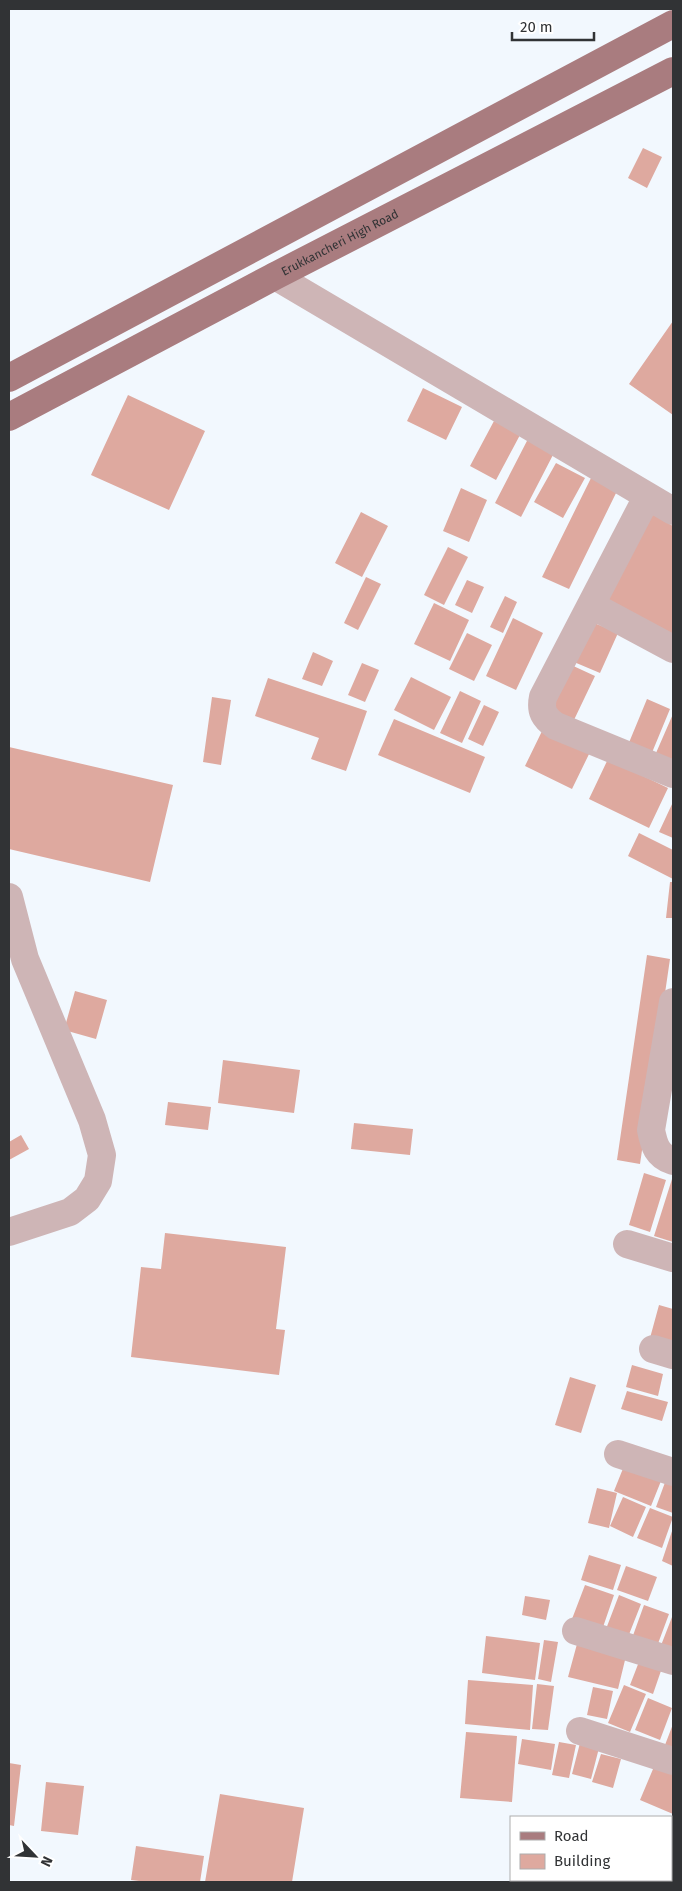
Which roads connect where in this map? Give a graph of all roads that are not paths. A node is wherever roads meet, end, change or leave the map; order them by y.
1 (673, 24) edge
2 (673, 71) edge
3 (275, 276) junction
4 (9, 378) edge
5 (9, 418) edge
6 (647, 497) junction
7 (673, 511) edge
8 (591, 605) junction
9 (673, 649) edge
10 (673, 774) edge
11 (9, 897) edge
12 (673, 1002) edge
13 (668, 1058) edge
14 (673, 1161) edge
15 (9, 1232) edge
16 (627, 1244) dead end
17 (673, 1258) edge
18 (618, 1454) dead end
19 (673, 1472) edge
20 (576, 1631) dead end
21 (673, 1661) edge
22 (580, 1731) dead end
23 (673, 1761) edge

1 - 4 main road
2 - 3 main road, Erukkancheri High Road
3 - 5 main road, Erukkancheri High Road
3 - 6 street
6 - 7 street
6 - 8 street
8 - 9 street
8 - 10 street
11 - 15 street
12 - 13 street
13 - 14 street
16 - 17 street
18 - 19 street
20 - 21 street
22 - 23 street

